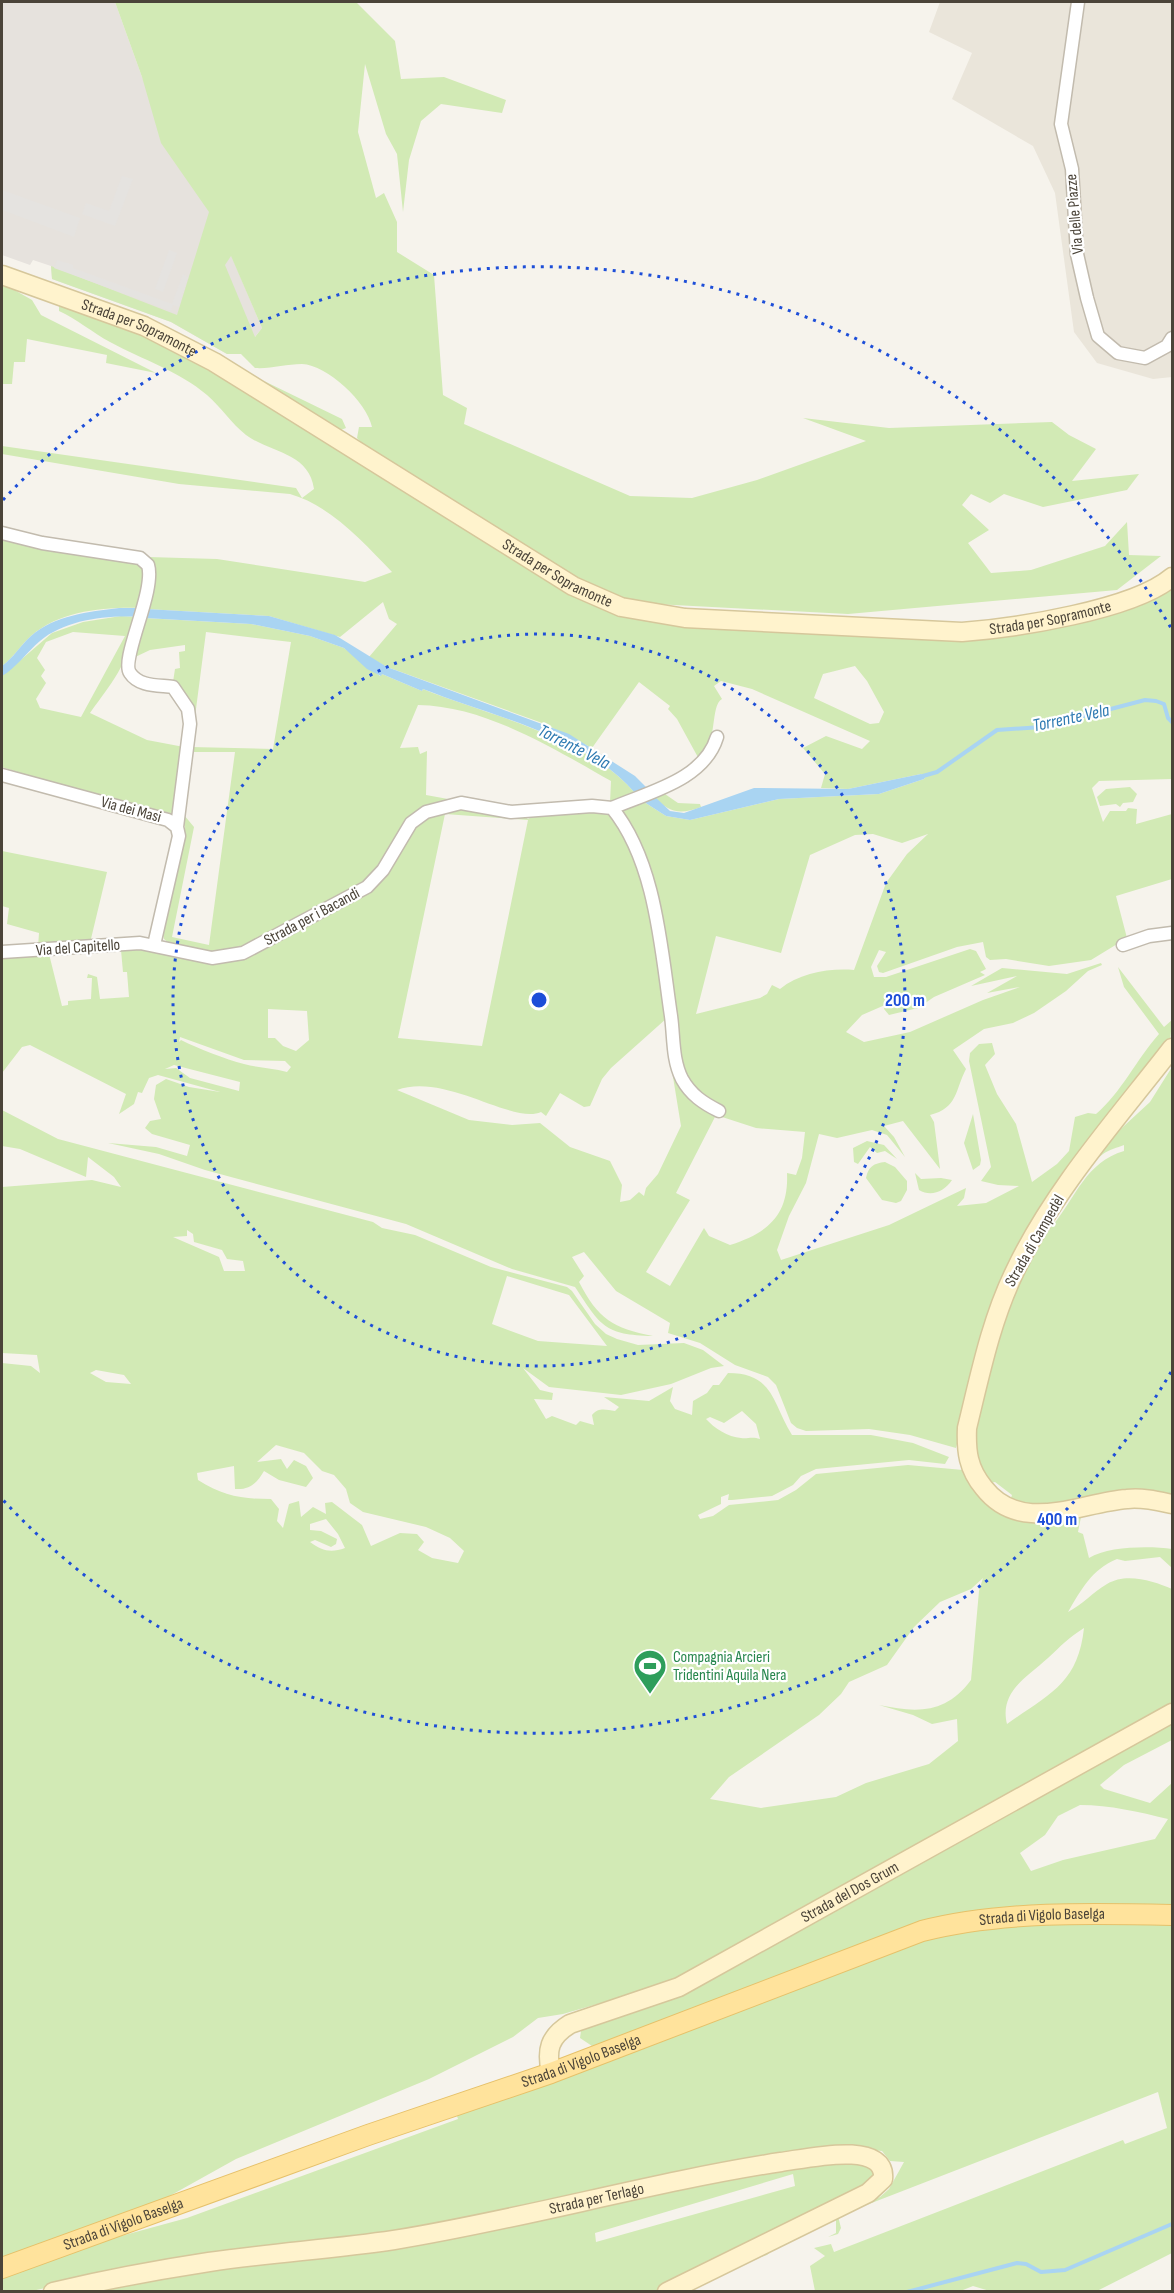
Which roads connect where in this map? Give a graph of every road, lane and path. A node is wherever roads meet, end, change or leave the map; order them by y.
1 (1078, 2) edge
2 (2, 275) edge
3 (1173, 338) edge
4 (2, 533) edge
5 (1173, 577) edge
6 (717, 737) dead end
7 (2, 775) edge
8 (612, 808) junction
9 (177, 827) junction
10 (1173, 933) edge
11 (154, 945) junction
12 (1123, 945) dead end
13 (2, 952) edge
14 (1173, 1048) edge
15 (719, 1111) dead end
16 (1173, 1504) edge
17 (1173, 1713) edge
18 (1173, 1915) edge
19 (551, 2073) junction
20 (2, 2268) edge
21 (53, 2292) edge
22 (668, 2292) edge

1 - 3 street, Via delle Piazze
2 - 5 main road, Strada per Sopramonte
4 - 9 street
6 - 8 street, Strada per i Bacandi
7 - 9 street, Via dei Masi
8 - 11 street, Strada per i Bacandi
8 - 15 street
9 - 11 street, Via dei Masi
10 - 12 street
11 - 13 street, Via del Capitello
14 - 16 main road, Strada di Campedèl
17 - 19 main road, Strada del Dos Grum
18 - 19 main road, Strada di Vigolo Baselga
19 - 20 main road, Strada di Vigolo Baselga
21 - 22 main road, Strada per Terlago

